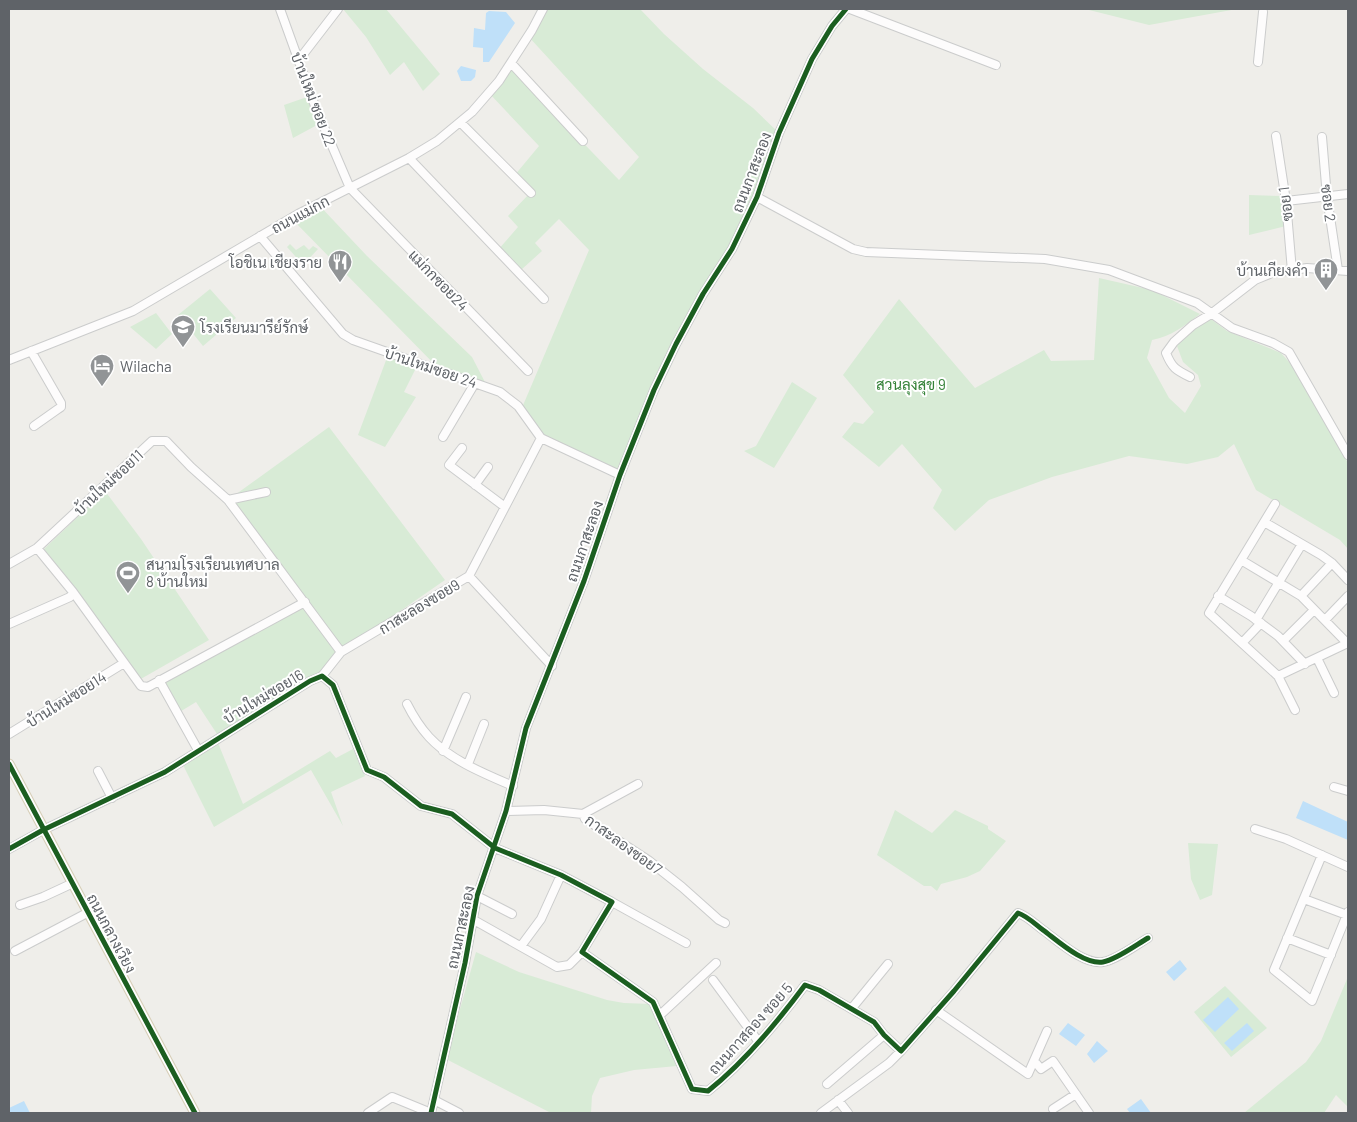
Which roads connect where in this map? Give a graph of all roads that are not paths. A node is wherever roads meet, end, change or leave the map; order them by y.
1 (280, 9) edge
2 (338, 9) edge
3 (543, 9) edge
4 (846, 9) edge
5 (850, 9) edge
6 (1263, 12) dead end
7 (298, 61) junction
8 (511, 62) junction
9 (1258, 62) dead end
10 (996, 66) dead end
11 (460, 122) junction
12 (1276, 136) dead end
13 (1322, 137) dead end
14 (583, 141) dead end
15 (409, 158) junction
16 (350, 188) junction
17 (531, 193) dead end
18 (1348, 194) edge
19 (757, 197) junction
20 (1327, 197) junction
21 (1286, 201) junction
22 (260, 236) junction
23 (1338, 270) junction
24 (1348, 271) edge
25 (1292, 272) junction
26 (544, 299) dead end
27 (1211, 314) junction
28 (31, 351) junction
29 (9, 360) edge
30 (528, 371) dead end
31 (1190, 377) dead end
32 (475, 383) junction
33 (34, 426) dead end
34 (443, 438) dead end
35 (541, 438) junction
36 (462, 448) dead end
37 (1348, 455) edge
38 (488, 467) dead end
39 (620, 475) junction
40 (475, 485) junction
41 (266, 492) dead end
42 (228, 500) junction
43 (1275, 504) dead end
44 (505, 507) junction
45 (1264, 522) junction
46 (1302, 544) junction
47 (37, 548) junction
48 (1241, 560) junction
49 (1332, 563) junction
50 (9, 564) edge
51 (469, 576) junction
52 (1348, 580) edge
53 (1278, 582) junction
54 (73, 592) junction
55 (1218, 596) junction
56 (1301, 596) junction
57 (1348, 596) edge
58 (305, 602) junction
59 (1314, 610) junction
60 (1325, 620) junction
61 (1258, 622) junction
62 (9, 624) edge
63 (1283, 641) junction
64 (1242, 643) junction
65 (1348, 643) edge
66 (341, 652) junction
67 (1317, 658) junction
68 (124, 663) junction
69 (1305, 664) junction
70 (552, 666) junction
71 (322, 676) junction
72 (1278, 676) junction
73 (159, 680) junction
74 (1334, 693) dead end
75 (466, 697) dead end
76 (407, 704) dead end
77 (1295, 710) dead end
78 (484, 724) dead end
79 (9, 734) edge
80 (198, 750) junction
81 (443, 751) junction
82 (9, 764) edge
83 (468, 764) junction
84 (98, 771) dead end
85 (638, 784) dead end
86 (513, 786) junction
87 (1334, 787) dead end
88 (1348, 791) edge
89 (112, 798) junction
90 (506, 811) junction
91 (583, 814) junction
92 (1255, 829) dead end
93 (43, 830) junction
94 (494, 848) junction
95 (9, 849) edge
96 (1322, 855) junction
97 (1348, 867) edge
98 (561, 875) junction
99 (72, 884) junction
100 (476, 896) junction
101 (1304, 899) junction
102 (612, 902) junction
103 (20, 905) dead end
104 (87, 913) junction
105 (1348, 913) edge
106 (512, 914) dead end
107 (472, 919) junction
108 (725, 923) dead end
109 (1148, 938) dead end
110 (1288, 938) junction
111 (686, 943) dead end
112 (521, 946) junction
113 (16, 951) dead end
114 (582, 952) junction
115 (1331, 955) junction
116 (716, 963) dead end
117 (888, 964) dead end
118 (713, 980) dead end
119 (852, 1008) junction
120 (936, 1010) junction
121 (659, 1016) junction
122 (1046, 1031) dead end
123 (884, 1035) junction
124 (758, 1041) junction
125 (901, 1052) junction
126 (1036, 1063) dead end
127 (827, 1084) dead end
128 (1076, 1094) junction
129 (434, 1100) junction
130 (838, 1100) junction
131 (1053, 1109) dead end
132 (195, 1113) edge
133 (368, 1113) edge
134 (431, 1113) edge
135 (459, 1113) edge
136 (822, 1113) edge
137 (848, 1113) edge
138 (1089, 1113) edge

1 - 7 street, บ้านใหม่ ซอย 22
2 - 7 street
3 - 8 street, ถนนแม่กก
4 - 19 street, ถนนกาสะลอง
5 - 10 street
6 - 9 street
7 - 16 street, บ้านใหม่ ซอย 22
8 - 11 street, ถนนแม่กก
8 - 14 street
11 - 15 street, ถนนแม่กก
11 - 17 street
12 - 21 street, ซอย 1
13 - 20 street, ซอย 2
15 - 16 street, ถนนแม่กก
15 - 26 street
16 - 22 street, ถนนแม่กก
16 - 30 street, แม่กกซอย24
18 - 20 street
19 - 27 street
19 - 39 street, ถนนกาสะลอง
20 - 21 street
20 - 23 street, ซอย 2
21 - 25 street, ซอย 1
22 - 28 street, ถนนแม่กก
22 - 32 street, บ้านใหม่ซอย 24
23 - 24 street
23 - 25 street
25 - 27 street
27 - 31 street
27 - 37 street
28 - 29 street, ถนนแม่กก
28 - 33 street
32 - 34 street
32 - 35 street, บ้านใหม่ซอย 24
35 - 39 street, บ้านใหม่ซอย 24
35 - 44 street
36 - 40 street
38 - 40 street
39 - 70 street, ถนนกาสะลอง
40 - 44 street
41 - 42 street
42 - 47 street, บ้านใหม่ซอย11
42 - 58 street, บ้านใหม่ซอย11
43 - 45 street
44 - 51 street
45 - 46 street
45 - 48 street
46 - 49 street
46 - 53 street
47 - 50 street, บ้านใหม่ซอย11
47 - 54 street
48 - 53 street
48 - 55 street
49 - 52 street
49 - 56 street
51 - 66 street, กาสะลองซอย9
51 - 70 street, กาสะลองซอย9
53 - 56 street
53 - 61 street
54 - 62 street
54 - 68 street
55 - 61 street
55 - 64 street
56 - 59 street
57 - 60 street
58 - 66 street, บ้านใหม่ซอย11
58 - 73 street
59 - 60 street
59 - 63 street
60 - 65 street
61 - 63 street
61 - 64 street
63 - 69 street
64 - 72 street
65 - 67 street
66 - 71 street
67 - 69 street
67 - 74 street
68 - 73 street
68 - 79 street, บ้านใหม่ซอย14
69 - 72 street
70 - 86 street, ถนนกาสะลอง
71 - 80 street, บ้านใหม่ซอย16
71 - 94 street, บ้านใหม่ซอย16
72 - 77 street
73 - 80 street
75 - 81 street
76 - 81 street
78 - 83 street
80 - 89 street, บ้านใหม่ซอย16
81 - 83 street
82 - 93 main road, ถนนกลางเวียง
83 - 86 street
84 - 89 street
85 - 91 street
86 - 90 street, ถนนกาสะลอง
87 - 88 street
89 - 93 street, บ้านใหม่ซอย16
90 - 91 street, กาสะลองซอย7
90 - 94 street, ถนนกาสะลอง
91 - 108 street, กาสะลองซอย7
92 - 96 street
93 - 95 street, บ้านใหม่ซอย16
93 - 99 main road, ถนนกลางเวียง
94 - 98 street
94 - 100 street, ถนนกาสะลอง
96 - 97 street
96 - 101 street
98 - 102 street
98 - 112 street
99 - 103 street
99 - 104 main road, ถนนกลางเวียง
100 - 106 street
100 - 107 street, ถนนกาสะลอง
101 - 105 street
101 - 110 street
102 - 111 street
102 - 114 street
104 - 113 street
104 - 132 main road, ถนนกลางเวียง
105 - 115 street
107 - 112 street
107 - 129 street, ถนนกาสะลอง
109 - 120 street
110 - 115 street
110 - 115 street
112 - 114 street
114 - 121 street, ถนนกาสลอง ซอย 5
116 - 121 street
117 - 119 street
118 - 124 street
119 - 123 street, ถนนกาสลอง ซอย 5
119 - 124 street, ถนนกาสลอง ซอย 5
120 - 122 street
120 - 125 street
121 - 124 street, ถนนกาสลอง ซอย 5
123 - 125 street, ถนนกาสลอง ซอย 5
123 - 127 street
125 - 130 street
126 - 128 street
128 - 131 street
128 - 138 street
129 - 134 street, ถนนกาสะลอง
129 - 135 street
130 - 136 street
130 - 137 street
133 - 134 street

